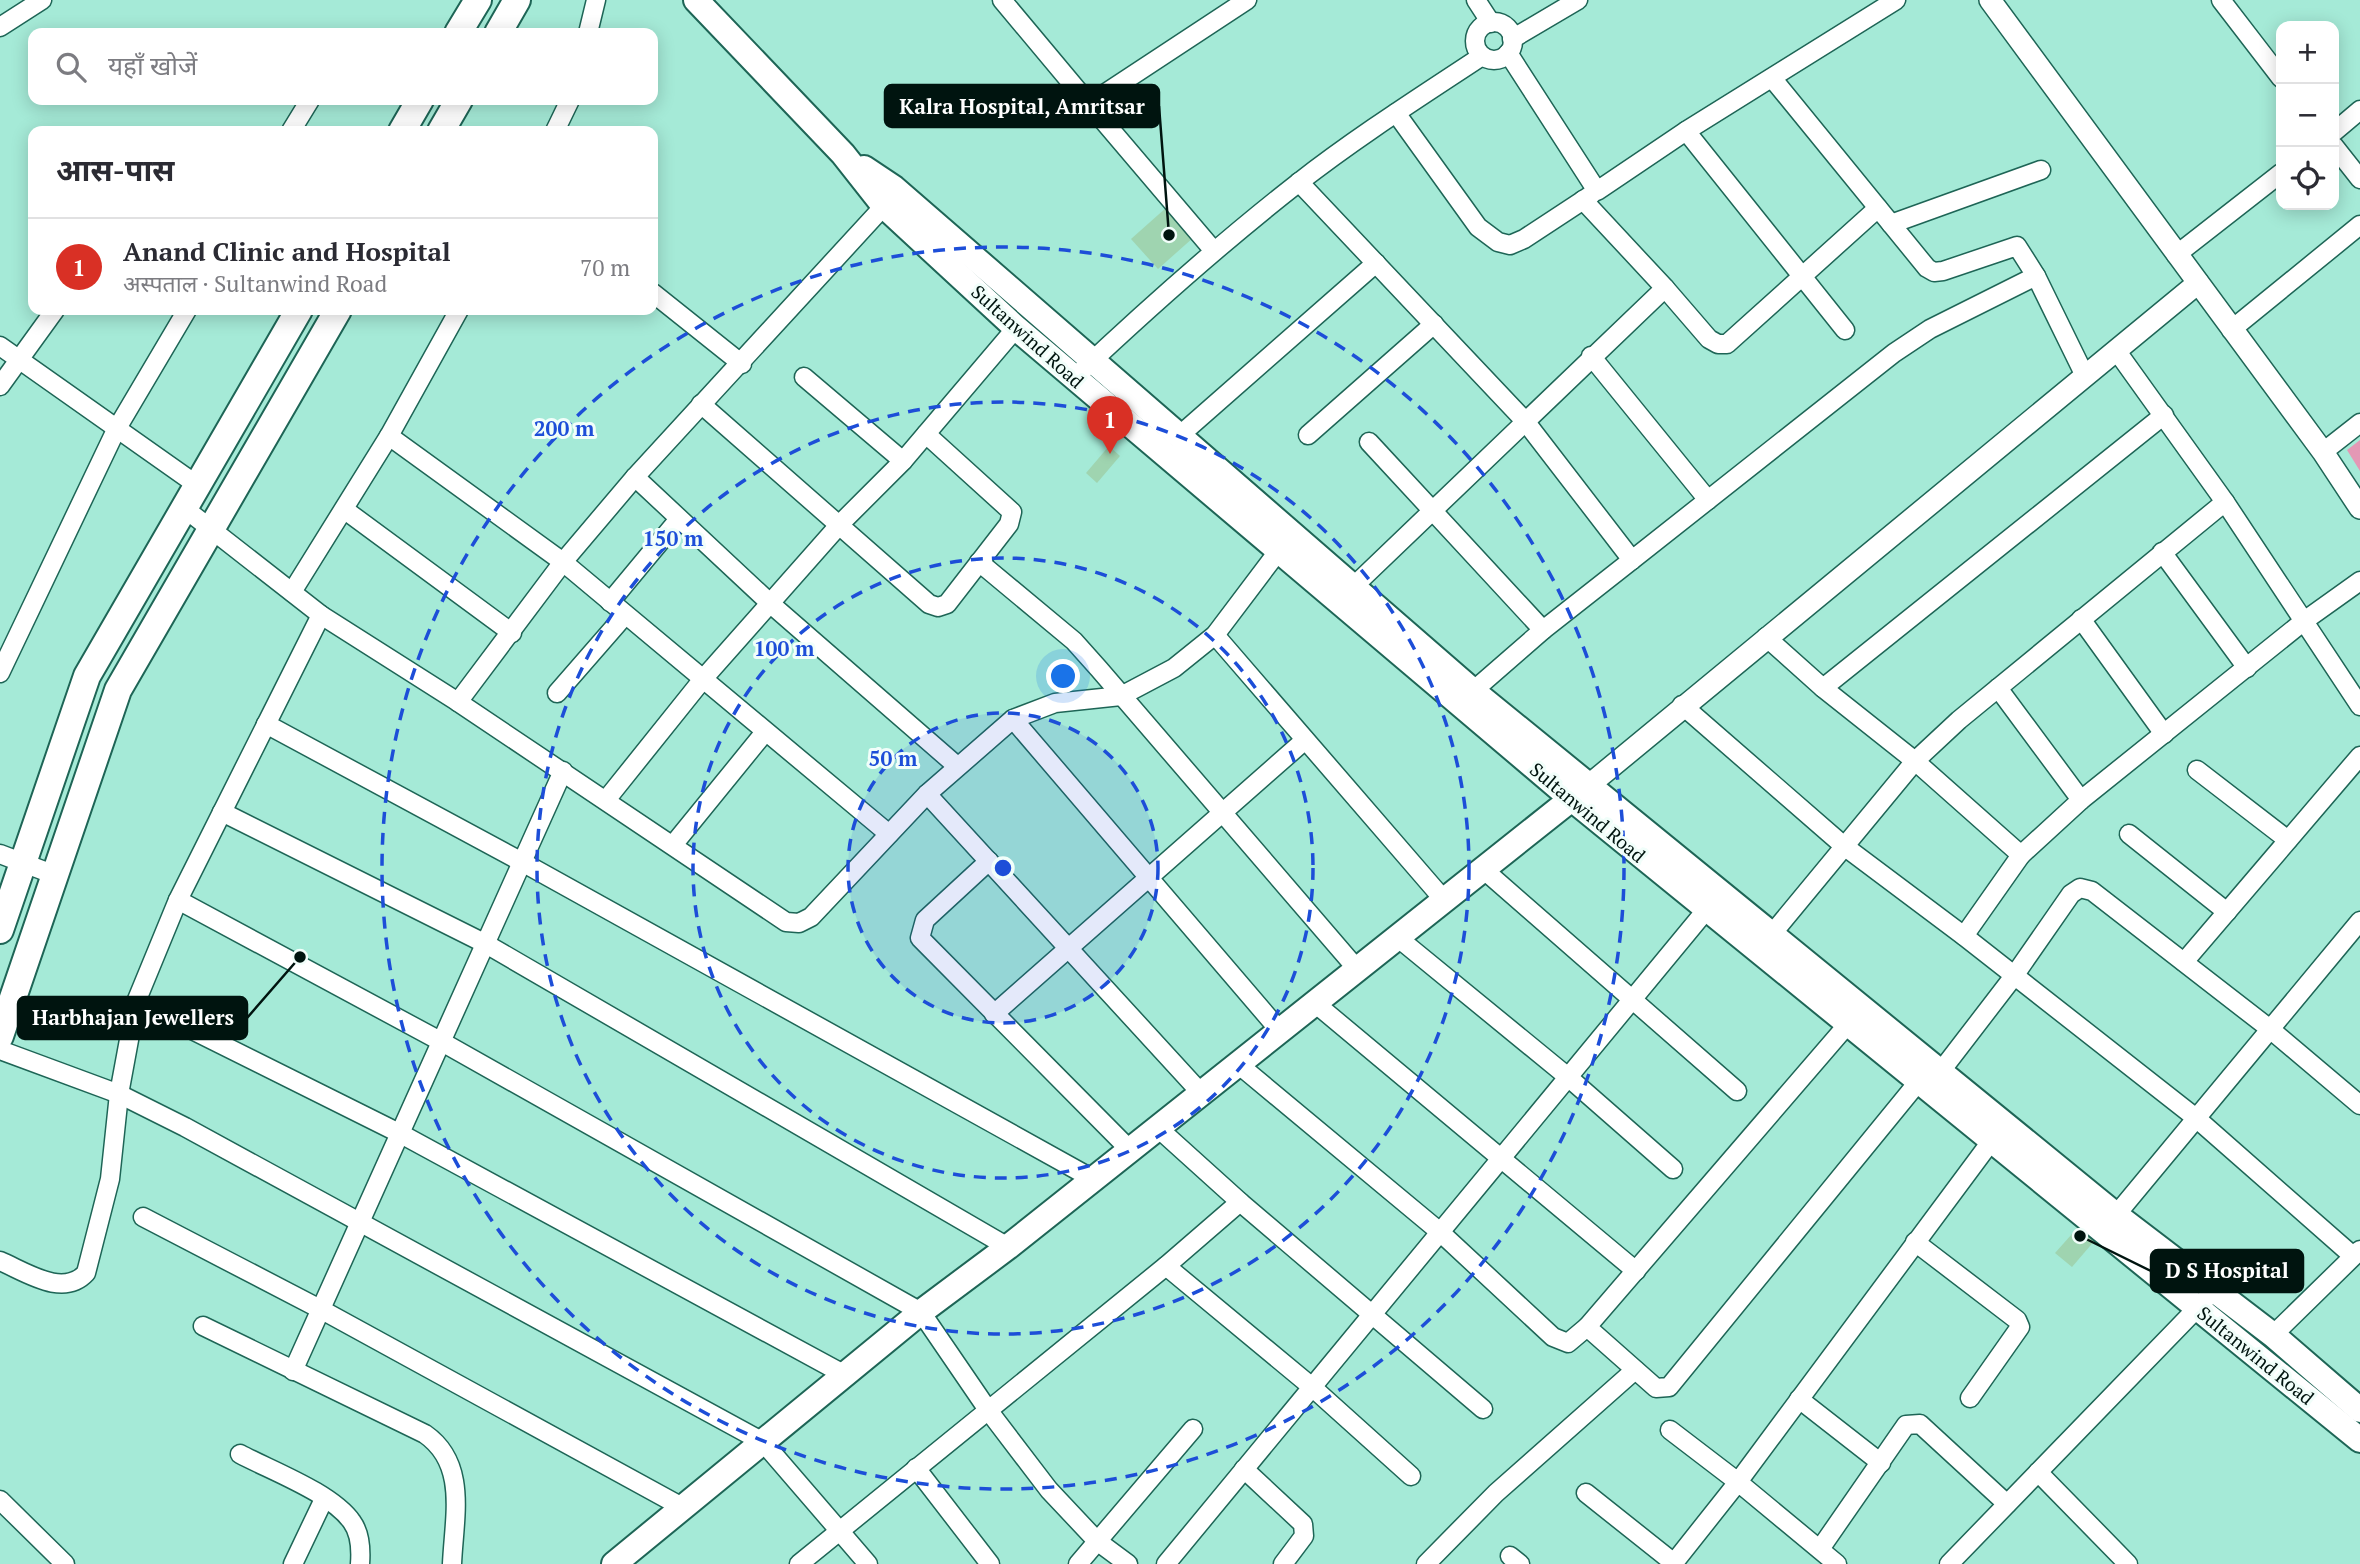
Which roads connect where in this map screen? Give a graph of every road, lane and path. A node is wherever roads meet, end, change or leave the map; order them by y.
1 (43, 0) edge
2 (478, 0) edge
3 (517, 0) edge
4 (596, 0) edge
5 (696, 0) edge
6 (1002, 0) edge
7 (1247, 0) edge
8 (1476, 0) edge
9 (1578, 0) edge
10 (1896, 0) edge
11 (1990, 0) edge
12 (2221, 0) edge
13 (1491, 23) junction
14 (0, 27) edge
15 (461, 28) edge
16 (501, 28) edge
17 (589, 28) edge
18 (1510, 46) junction
19 (1482, 56) junction
20 (2276, 72) edge
21 (1772, 78) junction
22 (1089, 104) junction
23 (307, 105) edge
24 (417, 105) edge
25 (456, 105) edge
26 (568, 105) edge
27 (2360, 110) edge
28 (1396, 113) junction
29 (294, 126) edge
30 (405, 126) edge
31 (444, 126) edge
32 (557, 126) edge
33 (2339, 128) edge
34 (1686, 131) junction
35 (2335, 147) edge
36 (843, 154) junction
37 (2041, 170) dead end
38 (2276, 177) edge
39 (2360, 179) edge
40 (1299, 182) junction
41 (1590, 196) junction
42 (884, 206) junction
43 (1878, 208) junction
44 (1891, 224) junction
45 (2360, 225) edge
46 (1214, 251) junction
47 (2176, 255) junction
48 (1376, 263) junction
49 (1803, 276) junction
50 (2036, 276) junction
51 (2198, 284) junction
52 (1665, 288) junction
53 (658, 297) edge
54 (51, 315) edge
55 (184, 315) edge
56 (296, 315) edge
57 (335, 315) edge
58 (456, 315) edge
59 (1434, 324) junction
60 (1016, 327) junction
61 (1846, 330) dead end
62 (2231, 330) junction
63 (0, 346) edge
64 (2116, 350) junction
65 (1591, 356) junction
66 (1094, 359) junction
67 (18, 361) junction
68 (742, 364) junction
69 (2085, 376) junction
70 (804, 377) dead end
71 (1074, 378) junction
72 (0, 386) edge
73 (701, 404) junction
74 (2164, 415) junction
75 (1525, 421) junction
76 (2360, 423) edge
77 (116, 430) junction
78 (926, 434) junction
79 (1308, 435) dead end
80 (389, 436) junction
81 (1179, 436) junction
82 (1369, 442) dead end
83 (2323, 452) junction
84 (903, 461) junction
85 (635, 477) junction
86 (191, 496) junction
87 (1708, 500) junction
88 (2225, 502) junction
89 (2360, 508) edge
90 (345, 510) junction
91 (1433, 510) junction
92 (679, 519) junction
93 (841, 523) junction
94 (212, 529) junction
95 (1285, 542) junction
96 (2162, 552) junction
97 (1633, 560) junction
98 (564, 562) junction
99 (979, 562) junction
100 (2360, 581) edge
101 (1353, 586) junction
102 (292, 592) junction
103 (610, 601) junction
104 (772, 605) junction
105 (321, 615) junction
106 (625, 615) junction
107 (2081, 619) junction
108 (2304, 621) junction
109 (1543, 631) junction
110 (512, 633) junction
111 (1215, 635) junction
112 (1766, 637) junction
113 (2247, 668) junction
114 (0, 673) edge
115 (703, 679) junction
116 (1823, 688) junction
117 (1998, 688) junction
118 (1473, 691) junction
119 (557, 693) dead end
120 (1121, 696) junction
121 (458, 702) junction
122 (1682, 705) junction
123 (2360, 706) edge
124 (1013, 719) junction
125 (266, 724) junction
126 (765, 732) junction
127 (2164, 734) junction
128 (1306, 740) junction
129 (2360, 756) edge
130 (1915, 761) junction
131 (957, 766) junction
132 (2197, 770) dead end
133 (562, 771) junction
134 (1580, 793) junction
135 (927, 794) junction
136 (606, 800) junction
137 (2081, 800) junction
138 (222, 812) junction
139 (1223, 814) junction
140 (889, 834) junction
141 (2129, 834) dead end
142 (2288, 840) junction
143 (673, 845) junction
144 (1844, 846) junction
145 (2021, 855) junction
146 (12, 858) edge
147 (523, 862) junction
148 (989, 862) junction
149 (1483, 869) junction
150 (55, 875) junction
151 (1149, 877) junction
152 (178, 900) junction
153 (1444, 900) junction
154 (1707, 909) junction
155 (2227, 912) junction
156 (2360, 921) edge
157 (0, 930) edge
158 (1772, 934) junction
159 (1965, 936) junction
160 (1397, 937) junction
161 (486, 944) junction
162 (1068, 948) junction
163 (2184, 962) junction
164 (1357, 969) junction
165 (2014, 976) junction
166 (1632, 999) junction
167 (136, 1002) junction
168 (1316, 1004) junction
169 (994, 1014) junction
170 (1848, 1024) junction
171 (2270, 1029) junction
172 (1280, 1031) junction
173 (0, 1036) edge
174 (442, 1042) junction
175 (0, 1050) edge
176 (1238, 1063) junction
177 (1930, 1076) junction
178 (1568, 1077) junction
179 (1737, 1091) dead end
180 (1201, 1093) junction
181 (120, 1094) junction
182 (2359, 1100) edge
183 (2196, 1118) junction
184 (1158, 1128) junction
185 (1998, 1132) junction
186 (401, 1134) junction
187 (1130, 1150) junction
188 (1502, 1157) junction
189 (1672, 1169) dead end
190 (1093, 1179) junction
191 (1240, 1202) junction
192 (2116, 1215) junction
193 (143, 1217) dead end
194 (360, 1224) junction
195 (1440, 1231) junction
196 (1915, 1242) junction
197 (1008, 1247) junction
198 (2357, 1253) edge
199 (0, 1261) edge
200 (1166, 1266) junction
201 (1636, 1271) junction
202 (2206, 1299) junction
203 (322, 1310) junction
204 (921, 1312) junction
205 (1372, 1315) junction
206 (202, 1326) dead end
207 (1587, 1327) junction
208 (2273, 1335) junction
209 (1635, 1370) junction
210 (293, 1371) junction
211 (846, 1376) junction
212 (1312, 1387) junction
213 (1970, 1398) dead end
214 (1799, 1399) junction
215 (1483, 1409) dead end
216 (988, 1410) junction
217 (2360, 1410) edge
218 (1193, 1429) dead end
219 (1670, 1430) dead end
220 (2360, 1440) edge
221 (764, 1442) junction
222 (240, 1454) dead end
223 (1881, 1463) junction
224 (916, 1468) junction
225 (1244, 1469) junction
226 (2038, 1472) junction
227 (1411, 1476) dead end
228 (1738, 1482) junction
229 (1586, 1493) dead end
230 (324, 1499) junction
231 (0, 1500) edge
232 (2007, 1504) junction
233 (682, 1507) junction
234 (840, 1531) junction
235 (1097, 1541) junction
236 (1820, 1549) junction
237 (65, 1564) edge
238 (293, 1564) edge
239 (360, 1564) edge
240 (452, 1564) edge
241 (614, 1564) edge
242 (799, 1564) edge
243 (868, 1564) edge
244 (989, 1564) edge
245 (1077, 1564) edge
246 (1128, 1564) edge
247 (1166, 1564) edge
248 (1283, 1564) edge
249 (1426, 1564) edge
250 (1673, 1564) edge
251 (1837, 1564) edge
252 (1949, 1564) edge
253 (2128, 1564) edge

1 - 14 street
2 - 15 main road
3 - 16 main road
4 - 17 street
5 - 36 main road, Sultanwind Road
6 - 22 street
7 - 22 street
8 - 13 street
9 - 18 street
10 - 21 street
11 - 47 street
12 - 20 street
13 - 18 street
13 - 19 street
18 - 19 street
18 - 41 street
19 - 28 street
21 - 34 street
21 - 43 street
22 - 46 street
23 - 29 street
24 - 30 main road
25 - 31 main road
26 - 32 street
27 - 33 street
28 - 40 street
28 - 41 street
34 - 41 street
34 - 49 street
35 - 39 street
36 - 42 main road, Sultanwind Road
36 - 66 main road, Sultanwind Road
37 - 44 street
38 - 47 street
40 - 46 street
40 - 48 street
41 - 52 street
42 - 60 main road, Sultanwind Road
42 - 68 street
43 - 44 street
43 - 49 street
44 - 50 street
45 - 62 street
46 - 66 street
47 - 51 street
48 - 59 street
48 - 81 street
49 - 52 street
49 - 61 street
50 - 69 street
50 - 87 street
51 - 62 street
51 - 64 street
52 - 65 street
53 - 68 street
54 - 67 street
55 - 77 street
56 - 86 main road
57 - 94 main road
58 - 80 street
59 - 75 street
59 - 79 street
60 - 71 main road, Sultanwind Road
60 - 78 street
62 - 83 street
63 - 67 street
64 - 69 street
64 - 74 street
65 - 75 street
65 - 87 street
66 - 71 street
66 - 81 main road, Sultanwind Road
67 - 72 street
67 - 77 street
68 - 73 street
69 - 112 street
70 - 84 street
71 - 95 main road, Sultanwind Road
73 - 85 street
73 - 93 street
74 - 88 street
74 - 116 street
75 - 91 street
75 - 97 street
76 - 83 street
77 - 86 street
77 - 114 street
78 - 84 street
78 - 99 street
80 - 90 street
80 - 98 street
81 - 95 main road, Sultanwind Road
82 - 91 street
83 - 89 street
84 - 93 street
85 - 92 street
85 - 98 street
86 - 94 street
86 - 146 main road
87 - 97 street
88 - 96 street
88 - 108 street
90 - 102 street
90 - 110 street
91 - 101 street
91 - 109 street
92 - 103 street
92 - 104 street
93 - 99 street
93 - 104 street
94 - 102 street
94 - 150 main road
95 - 101 main road, Sultanwind Road
95 - 111 street
95 - 134 main road, Sultanwind Road
96 - 107 street
96 - 113 street
97 - 109 street
98 - 103 street
98 - 110 street
99 - 120 street
100 - 108 street
101 - 118 main road, Sultanwind Road
102 - 105 street
103 - 106 street
104 - 115 street
104 - 131 street
105 - 121 street
105 - 125 street
106 - 115 street
106 - 119 street
107 - 117 street
107 - 127 street
108 - 113 street
108 - 123 street
109 - 118 street
110 - 121 street
111 - 120 street
111 - 128 street
112 - 116 street
112 - 122 street
113 - 127 street
115 - 126 street
115 - 136 street
116 - 130 street
117 - 130 street
117 - 137 street
118 - 134 main road, Sultanwind Road
120 - 124 street
120 - 139 street
121 - 133 street
122 - 134 street
122 - 144 street
124 - 131 street
124 - 151 street
125 - 138 street
125 - 147 street
126 - 140 street
126 - 143 street
127 - 137 street
128 - 139 street
128 - 153 street
129 - 142 street
130 - 144 street
130 - 145 street
131 - 135 street
132 - 142 street
133 - 136 street
133 - 147 street
134 - 149 main road
134 - 154 main road, Sultanwind Road
134 - 158 main road, Sultanwind Road
135 - 140 street
135 - 148 street
136 - 143 street
137 - 145 street
138 - 152 street
138 - 161 street
139 - 151 street
139 - 164 street
140 - 143 street
141 - 155 street
142 - 155 street
144 - 158 street
144 - 159 street
145 - 159 street
146 - 150 street
146 - 157 main road
147 - 161 street
147 - 190 street
148 - 162 street
148 - 169 street
149 - 153 main road
149 - 166 street
150 - 173 main road
151 - 162 street
151 - 172 street
152 - 167 street
152 - 174 street
153 - 160 main road
154 - 166 street
154 - 170 main road, Sultanwind Road
155 - 163 street
156 - 171 street
158 - 177 main road, Sultanwind Road
159 - 165 street
160 - 164 main road
160 - 178 street
161 - 174 street
161 - 197 street
162 - 169 street
162 - 180 street
163 - 165 street
163 - 171 street
164 - 168 main road
165 - 177 street
165 - 183 street
166 - 178 street
166 - 179 street
167 - 181 street
167 - 186 street
168 - 172 main road
168 - 188 street
169 - 187 street
170 - 177 main road, Sultanwind Road
170 - 201 street
171 - 182 street
171 - 183 street
172 - 176 main road
174 - 186 street
174 - 204 street
175 - 181 street
176 - 180 main road
176 - 195 street
177 - 185 main road, Sultanwind Road
177 - 209 street
178 - 188 street
178 - 189 street
180 - 184 main road
181 - 194 street
181 - 199 street
183 - 192 street
183 - 198 street
184 - 187 main road
184 - 191 street
185 - 192 main road
185 - 196 street
185 - 202 main road, Sultanwind Road
186 - 194 street
186 - 211 street
187 - 190 main road
188 - 195 street
188 - 201 street
190 - 197 main road
191 - 200 street
191 - 205 street
192 - 202 main road
193 - 203 street
194 - 203 street
194 - 221 street
195 - 205 street
195 - 207 street
196 - 213 street
196 - 214 street
197 - 204 main road
198 - 208 street
200 - 212 street
200 - 216 street
201 - 207 street
202 - 208 main road
202 - 220 main road, Sultanwind Road
202 - 226 street
203 - 210 street
203 - 233 street
204 - 211 main road
204 - 216 street
205 - 212 street
205 - 215 street
206 - 210 street
207 - 209 street
208 - 217 main road
209 - 249 street
210 - 240 street
211 - 221 main road
212 - 225 street
212 - 227 street
214 - 223 street
214 - 228 street
216 - 224 street
216 - 235 street
218 - 235 street
219 - 228 street
221 - 233 main road
221 - 234 street
222 - 230 street
223 - 232 street
223 - 236 street
224 - 234 street
224 - 244 street
225 - 247 street
225 - 248 street
226 - 232 street
226 - 253 street
228 - 236 street
228 - 250 street
229 - 250 street
230 - 238 street
230 - 239 street
231 - 237 street
232 - 252 street
233 - 241 main road
234 - 242 street
234 - 243 street
235 - 245 street
235 - 246 street
236 - 251 street

